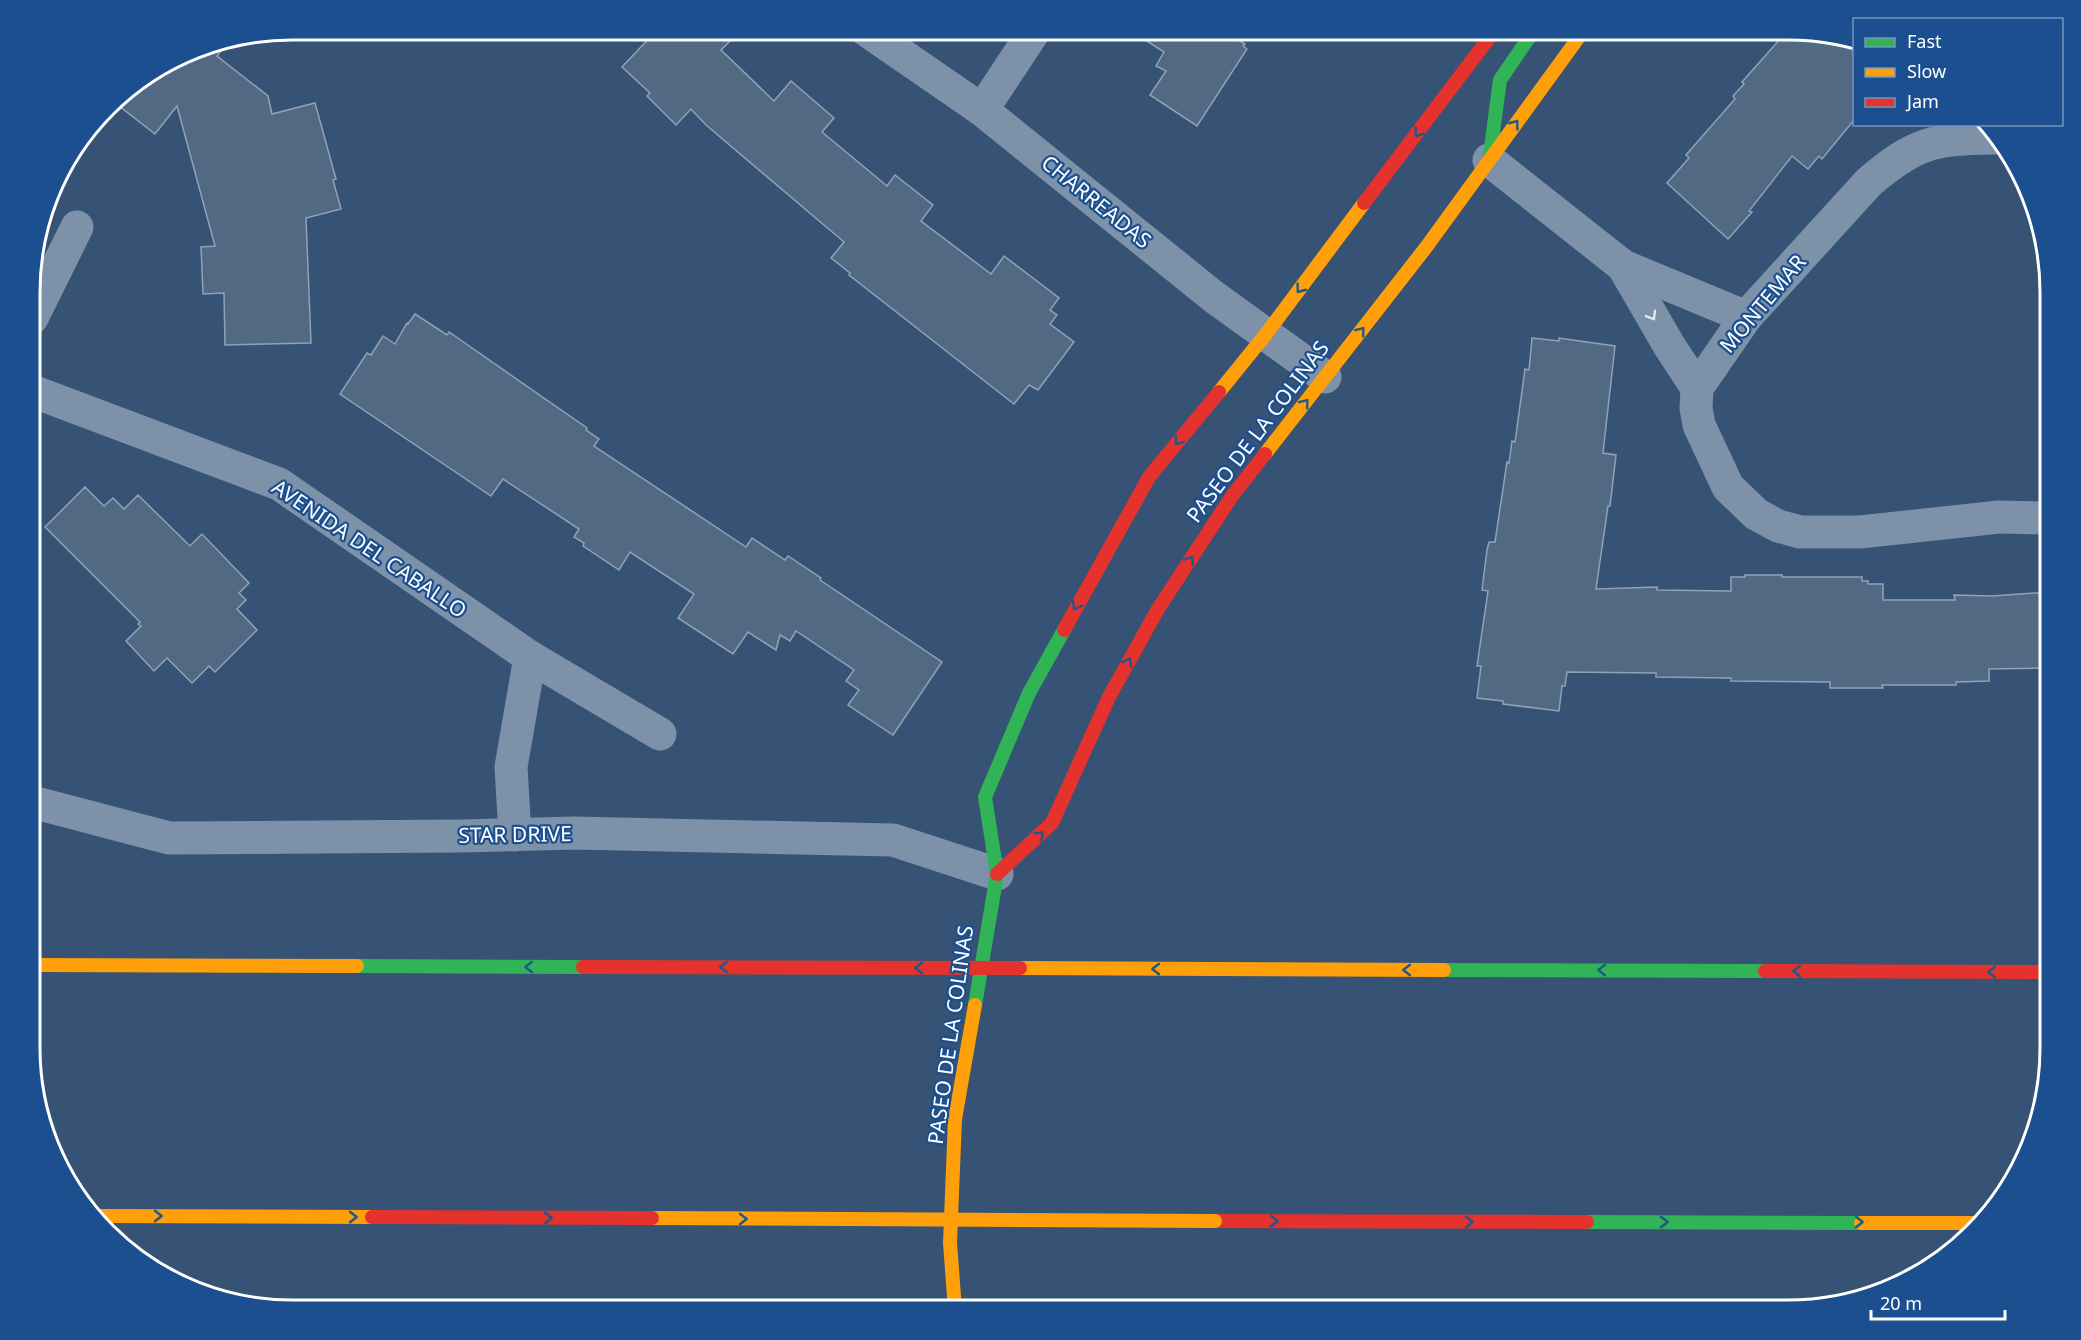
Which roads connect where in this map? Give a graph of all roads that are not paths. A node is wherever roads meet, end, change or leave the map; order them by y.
1 (880, 40) edge
2 (1028, 40) edge
3 (1487, 40) edge
4 (1527, 40) edge
5 (1577, 40) edge
6 (982, 111) junction
7 (1987, 138) edge
8 (1489, 160) junction
9 (77, 227) dead end
10 (1623, 266) junction
11 (40, 302) edge
12 (1746, 317) junction
13 (1266, 334) junction
14 (1325, 377) junction
15 (1697, 388) junction
16 (40, 394) edge
17 (2041, 518) edge
18 (530, 657) junction
19 (660, 734) dead end
20 (40, 804) edge
21 (515, 835) junction
22 (997, 874) junction
23 (40, 965) edge
24 (2041, 972) edge
25 (105, 1216) edge
26 (1970, 1223) edge
27 (954, 1300) edge

1 - 6 street, CHARREADAS
2 - 6 street
3 -> 13 main road, PASEO DE LA COLINAS
4 - 8 main road
8 -> 5 main road, PASEO DE LA COLINAS
6 - 13 street, CHARREADAS
7 - 12 street, MONTEMAR
8 - 10 street
14 -> 8 main road, PASEO DE LA COLINAS
9 - 11 street
10 - 12 street
10 -> 15 street
12 - 15 street, MONTEMAR
13 - 14 street, CHARREADAS
13 -> 22 main road, PASEO DE LA COLINAS
22 -> 14 main road, PASEO DE LA COLINAS
15 - 17 street
16 - 18 street, AVENIDA DEL CABALLO
18 - 19 street, AVENIDA DEL CABALLO
18 - 21 street
20 - 21 street, STAR DRIVE
21 - 22 street, STAR DRIVE
22 - 27 main road, PASEO DE LA COLINAS
24 -> 23 main road, bridge
25 -> 26 main road, bridge

